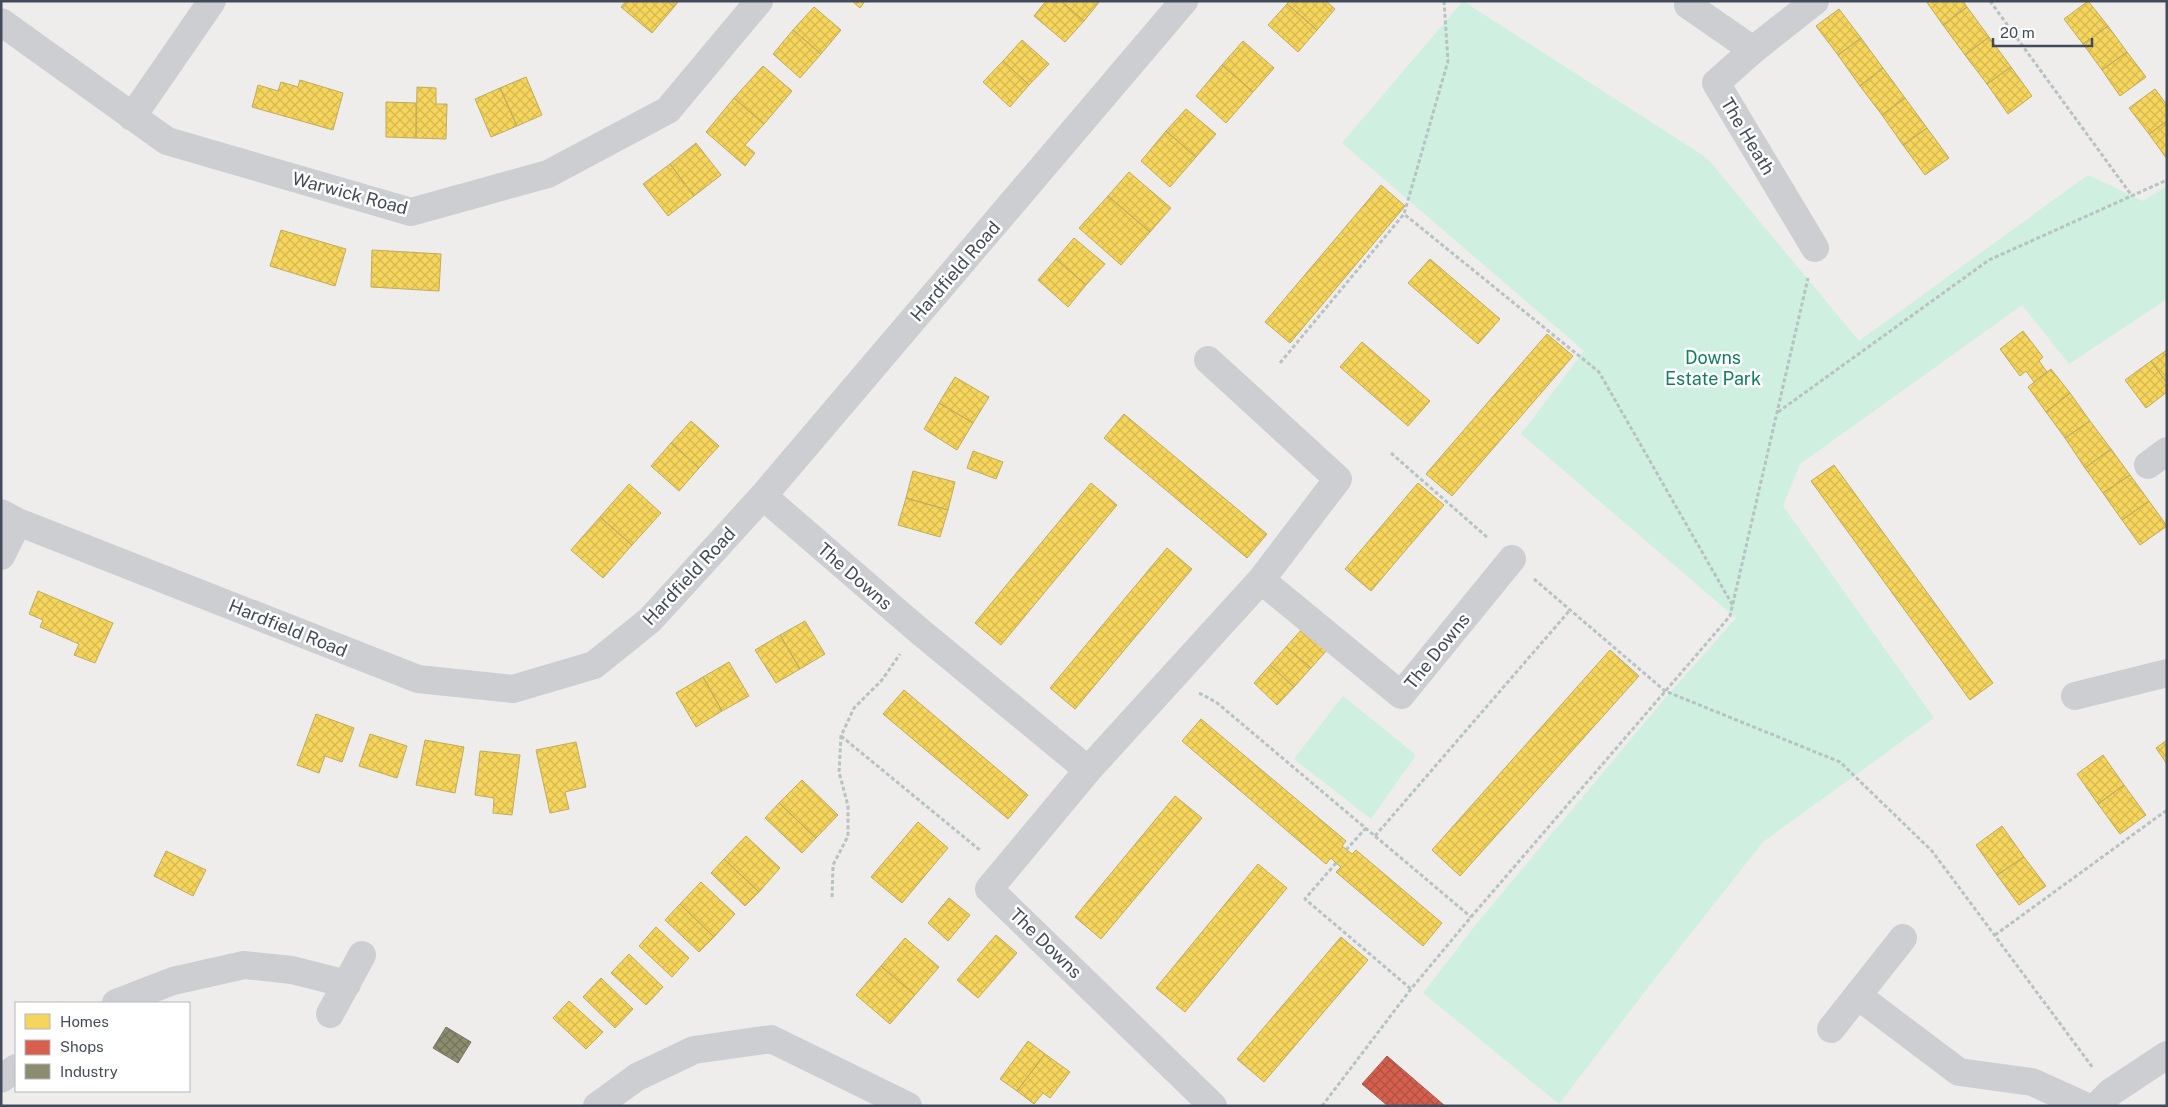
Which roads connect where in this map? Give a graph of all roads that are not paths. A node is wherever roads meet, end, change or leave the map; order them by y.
1 (212, 1) edge
2 (759, 1) edge
3 (1815, 1) edge
4 (1181, 2) edge
5 (1688, 5) dead end
6 (1, 22) edge
7 (1753, 50) junction
8 (132, 117) junction
9 (1814, 248) road end
10 (1208, 360) dead end
11 (763, 496) junction
12 (10, 518) edge
13 (1, 556) edge
14 (1512, 559) road end
15 (1261, 580) junction
16 (2167, 673) edge
17 (2075, 696) dead end
18 (1088, 770) junction
19 (1903, 938) dead end
20 (362, 955) dead end
21 (347, 984) junction
22 (1858, 996) junction
23 (119, 1002) edge
24 (330, 1014) dead end
25 (1831, 1029) dead end
26 (2167, 1055) edge
27 (15, 1069) edge
28 (1, 1079) edge
29 (2104, 1099) edge
30 (597, 1106) edge
31 (908, 1106) edge
32 (1213, 1106) edge
33 (2085, 1106) edge

1 - 8 street
2 - 8 street, Warwick Road
3 - 7 street, The Heath
4 - 11 street, Hardfield Road
5 - 7 street
6 - 8 street, Warwick Road
7 - 9 street, The Heath
10 - 15 street, The Downs
11 - 12 street, Hardfield Road
11 - 18 street, The Downs
12 - 13 street
14 - 15 street, The Downs
15 - 18 street, The Downs
16 - 17 street
18 - 32 street, The Downs
19 - 22 street
20 - 21 street
21 - 23 street
21 - 24 street
22 - 25 street
22 - 33 street
26 - 29 street
27 - 28 street
30 - 31 street

